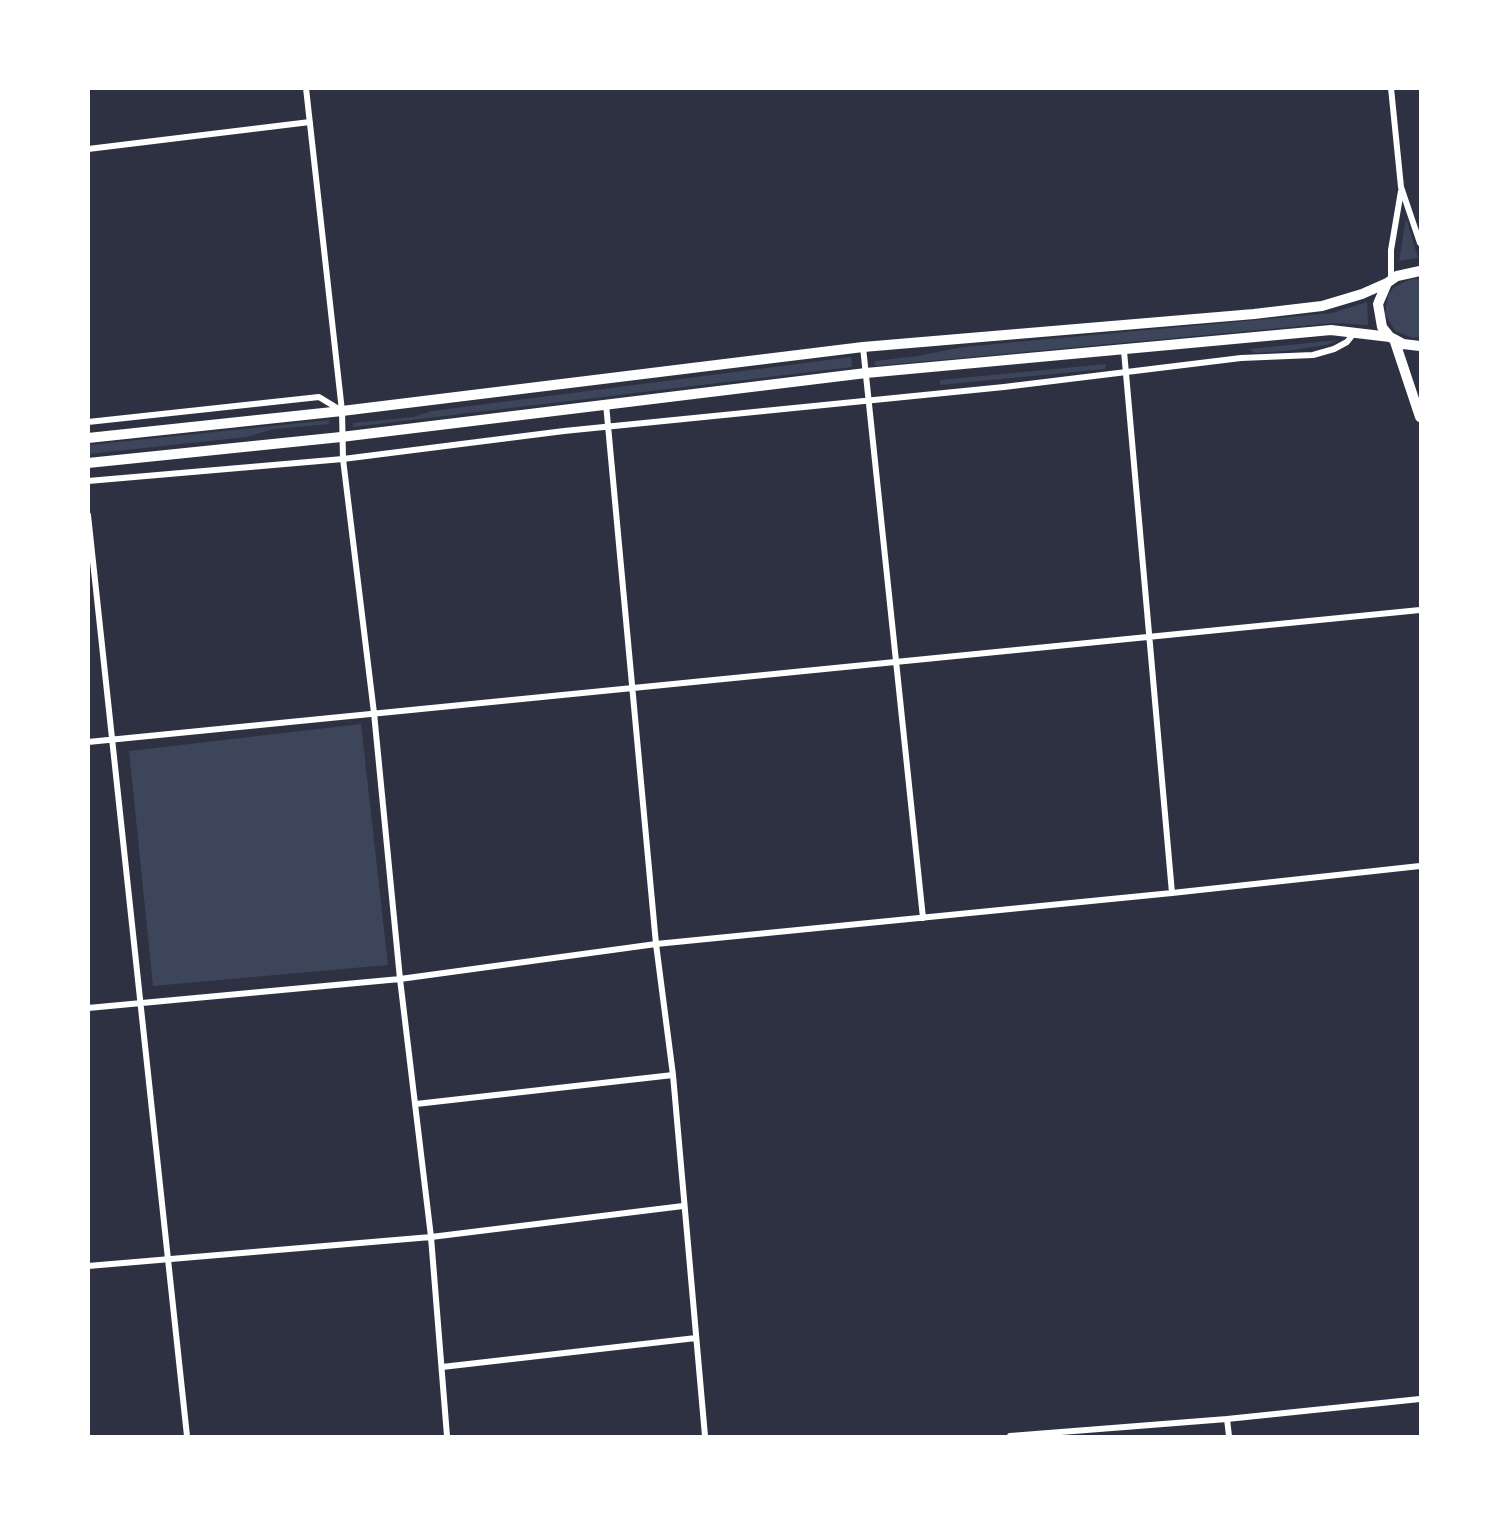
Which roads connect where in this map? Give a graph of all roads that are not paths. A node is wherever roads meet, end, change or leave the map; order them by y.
1 (306, 88) edge
2 (1391, 88) edge
3 (310, 122) junction
4 (88, 149) edge
5 (1401, 187) junction
6 (1420, 243) edge
7 (1420, 272) edge
8 (1389, 282) junction
9 (1355, 331) junction
10 (1392, 338) junction
11 (1420, 346) edge
12 (863, 347) junction
13 (1124, 351) junction
14 (1126, 372) junction
15 (866, 373) junction
16 (869, 400) junction
17 (606, 404) junction
18 (342, 411) junction
19 (1420, 417) edge
20 (88, 422) edge
21 (608, 426) junction
22 (341, 437) junction
23 (88, 438) edge
24 (343, 459) junction
25 (88, 463) edge
26 (88, 481) edge
27 (88, 514) edge
28 (1420, 610) edge
29 (1150, 637) junction
30 (895, 664) junction
31 (633, 690) junction
32 (374, 713) junction
33 (114, 739) junction
34 (88, 742) edge
35 (1420, 866) edge
36 (1172, 894) junction
37 (923, 918) junction
38 (656, 944) junction
39 (400, 980) junction
40 (142, 1001) junction
41 (88, 1008) edge
42 (674, 1075) junction
43 (416, 1104) junction
44 (683, 1206) junction
45 (431, 1237) junction
46 (167, 1258) junction
47 (88, 1266) edge
48 (696, 1338) junction
49 (442, 1367) junction
50 (1420, 1399) edge
51 (1227, 1419) junction
52 (187, 1437) edge
53 (447, 1437) edge
54 (705, 1437) edge
55 (1010, 1437) edge
56 (1229, 1437) edge

1 - 3 street
2 - 5 street
3 - 4 street
3 - 18 street
5 - 6 street
5 - 8 street
7 - 8 main road
8 - 10 main road
8 - 12 main road
9 - 10 main road
9 - 13 main road
9 - 14 street
10 - 11 main road
10 - 19 main road
12 - 15 street
12 - 18 main road
13 - 14 street
13 - 15 main road
14 - 16 street
14 - 29 street
15 - 16 street
15 - 17 main road
16 - 21 street
16 - 30 street
17 - 21 street
17 - 22 main road
18 - 20 street
18 - 22 street
18 - 23 main road
21 - 24 street
21 - 31 street
22 - 24 street
22 - 25 main road
24 - 26 street
24 - 32 street
27 - 33 street
28 - 29 street
29 - 30 street
29 - 36 street
30 - 31 street
30 - 37 street
31 - 32 street
31 - 38 street
32 - 33 street
32 - 39 street
33 - 34 street
33 - 40 street
35 - 36 street
36 - 37 street
37 - 38 street
38 - 39 street
38 - 42 street
39 - 40 street
39 - 43 street
40 - 41 street
40 - 46 street
42 - 43 street
42 - 44 street
43 - 45 street
44 - 45 street
44 - 48 street
45 - 46 street
45 - 49 street
46 - 47 street
46 - 52 street
48 - 49 street
48 - 54 street
49 - 53 street
50 - 51 street
51 - 55 street
51 - 56 street

